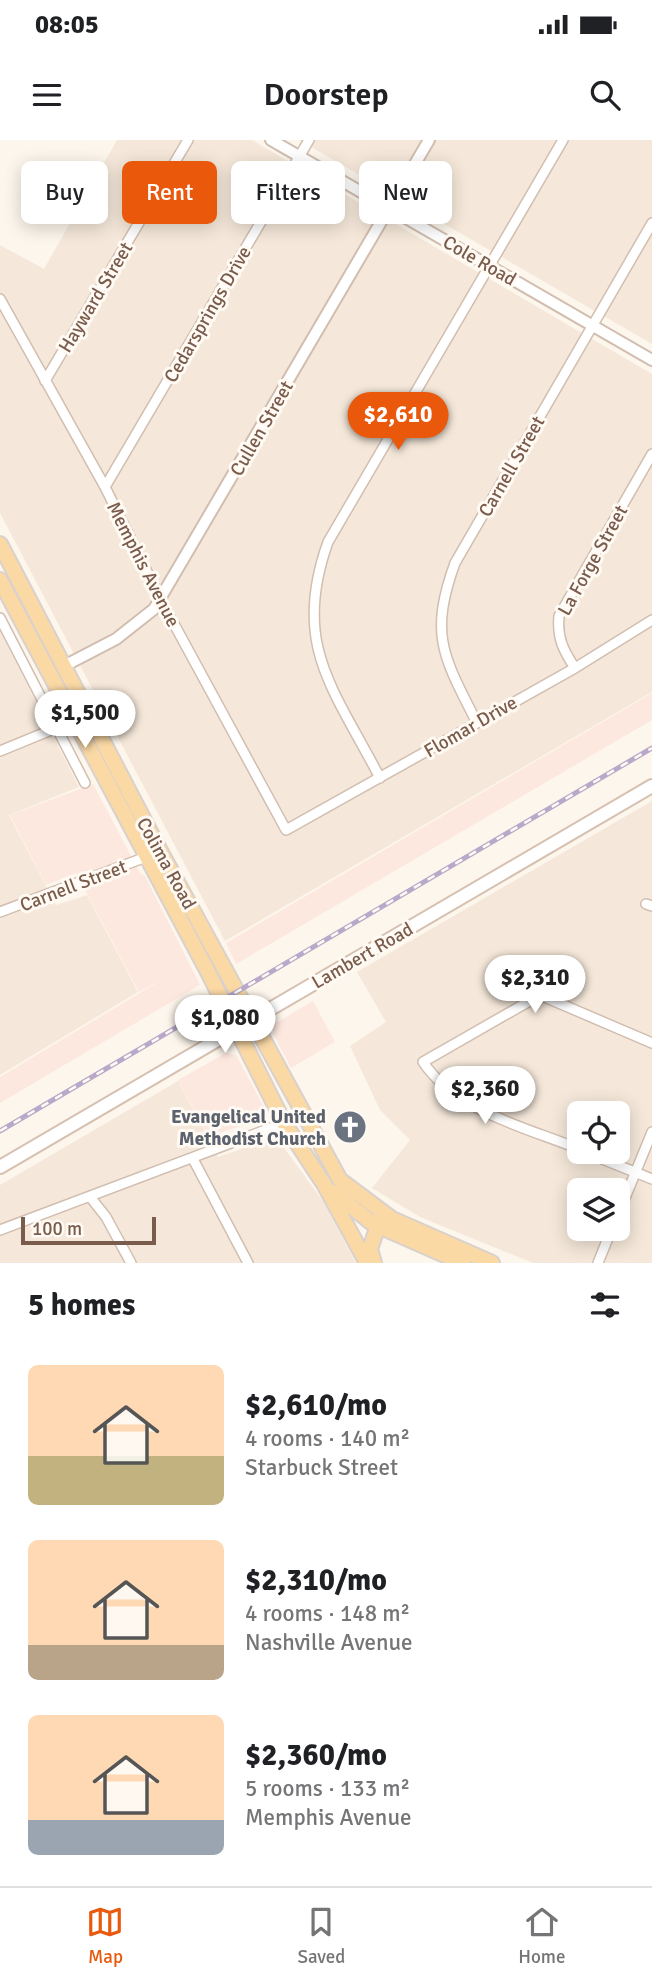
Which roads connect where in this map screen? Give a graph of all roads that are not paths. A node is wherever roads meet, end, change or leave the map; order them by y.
1 (188, 140) edge
2 (271, 140) edge
3 (309, 140) edge
4 (429, 140) edge
5 (563, 140) edge
6 (300, 156) junction
7 (417, 161) edge
8 (359, 189) edge
9 (652, 223) edge
10 (380, 224) edge
11 (419, 224) edge
12 (490, 266) junction
13 (0, 299) edge
14 (592, 326) junction
15 (652, 360) edge
16 (46, 381) junction
17 (652, 454) edge
18 (106, 488) junction
19 (0, 544) edge
20 (0, 580) edge
21 (160, 600) junction
22 (0, 618) edge
23 (652, 620) edge
24 (5, 636) edge
25 (64, 666) junction
26 (575, 668) junction
27 (49, 673) junction
28 (87, 713) junction
29 (73, 721) junction
30 (476, 721) junction
31 (59, 729) junction
32 (0, 751) edge
33 (380, 778) junction
34 (85, 783) dead end
35 (652, 786) edge
36 (286, 830) joint
37 (152, 853) junction
38 (0, 912) edge
39 (254, 1018) junction
40 (235, 1029) junction
41 (652, 1043) edge
42 (284, 1123) junction
43 (652, 1132) edge
44 (567, 1144) edge
45 (193, 1159) junction
46 (616, 1164) edge
47 (0, 1167) edge
48 (636, 1172) junction
49 (652, 1179) edge
50 (324, 1184) junction
51 (630, 1186) edge
52 (91, 1198) junction
53 (380, 1219) junction
54 (0, 1230) edge
55 (607, 1241) edge
56 (131, 1263) edge
57 (248, 1263) edge
58 (367, 1263) edge
59 (374, 1263) edge
60 (464, 1263) edge
61 (492, 1263) edge
62 (598, 1263) edge

1 - 16 street, Hayward Street
2 - 6 street, Cole Road
3 - 6 street, Cedarsprings Drive
4 - 7 street, Cullen Street
5 - 12 street
6 - 8 street, Cole Road
6 - 18 street, Cedarsprings Drive
9 - 14 street, Carnell Street
10 - 21 street, Cullen Street
11 - 12 street, Cole Road
12 - 14 street, Cole Road
12 - 33 street
13 - 16 street, Memphis Avenue
14 - 15 street, Cole Road
14 - 30 street, Carnell Street
16 - 18 street, Memphis Avenue
17 - 26 street, La Forge Street
18 - 21 street, Memphis Avenue
19 - 25 main road, Colima Road
20 - 27 main road, Colima Road
21 - 25 street, Cullen Street
21 - 36 street, Memphis Avenue
22 - 24 street
23 - 26 street, Flomar Drive
24 - 31 street
25 - 27 street, Cullen Street
25 - 28 main road, Colima Road
26 - 30 street, Flomar Drive
27 - 29 main road, Colima Road
28 - 29 main road
28 - 37 main road, Colima Road
29 - 31 street
29 - 37 main road, Colima Road
30 - 33 street, Flomar Drive
31 - 32 street
31 - 34 street
33 - 36 street, Flomar Drive
35 - 39 main road, Lambert Road
37 - 38 street, Carnell Street
37 - 39 main road, Colima Road
37 - 40 main road, Colima Road
39 - 40 main road, Lambert Road
39 - 53 main road, Colima Road
40 - 42 main road, Colima Road
40 - 47 main road, Lambert Road
41 - 44 street
42 - 45 street
42 - 50 main road, Colima Road
43 - 48 street
45 - 52 street
45 - 57 street
46 - 48 street
48 - 49 street
48 - 51 street
50 - 53 main road
50 - 58 main road
52 - 54 street
52 - 56 street
53 - 59 main road
53 - 60 main road
53 - 61 main road
55 - 62 street

